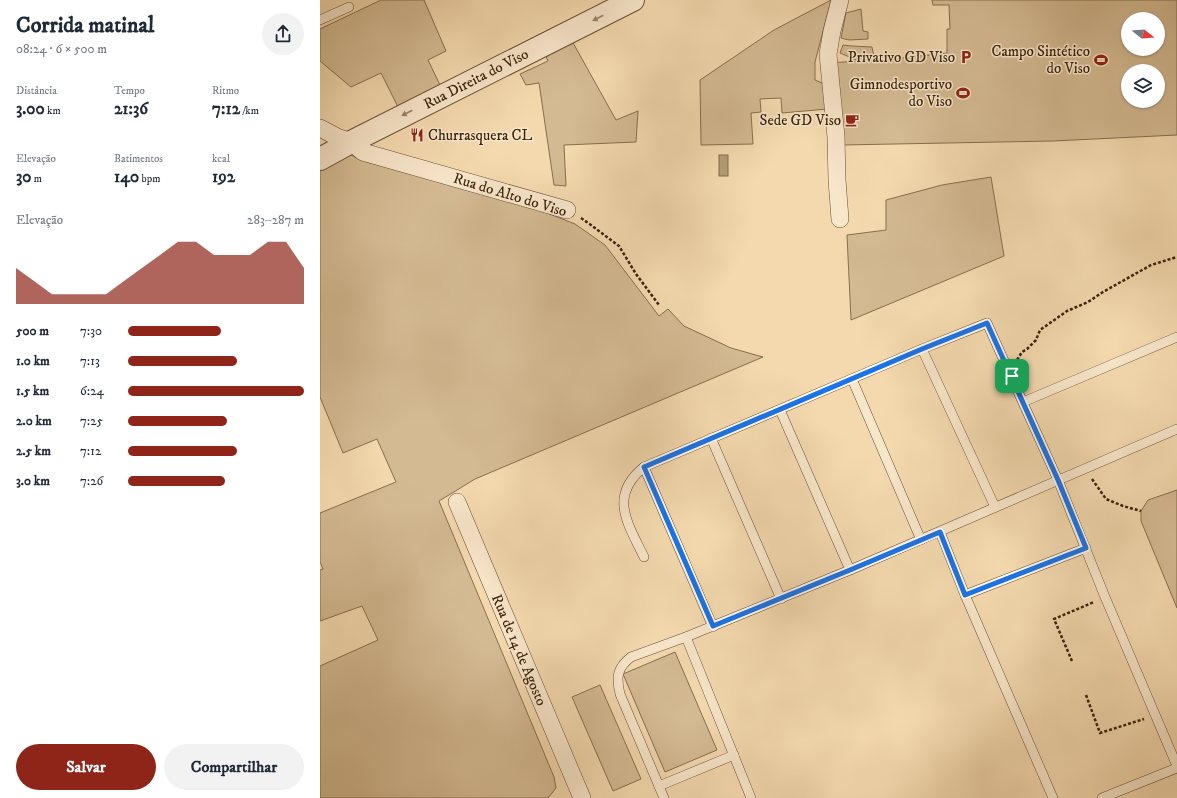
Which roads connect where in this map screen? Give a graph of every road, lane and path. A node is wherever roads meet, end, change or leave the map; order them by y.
1 (633, 0) edge
2 (840, 0) edge
3 (349, 7) dead end
4 (320, 20) edge
5 (320, 128) edge
6 (351, 142) junction
7 (320, 159) edge
8 (567, 210) joint
9 (840, 219) dead end
10 (1177, 257) edge
11 (659, 305) dead end
12 (1177, 337) edge
13 (922, 349) junction
14 (1012, 376) junction
15 (852, 379) junction
16 (1023, 402) junction
17 (780, 410) junction
18 (1177, 429) edge
19 (711, 438) junction
20 (644, 467) junction
21 (1085, 469) junction
22 (1058, 480) junction
23 (457, 502) dead end
24 (995, 507) junction
25 (1141, 511) dead end
26 (940, 532) junction
27 (920, 540) junction
28 (1086, 548) junction
29 (644, 557) dead end
30 (850, 570) junction
31 (965, 595) junction
32 (1105, 597) junction
33 (781, 599) junction
34 (713, 626) junction
35 (686, 637) junction
36 (1072, 661) dead end
37 (1086, 696) dead end
38 (1156, 715) junction
39 (734, 755) junction
40 (1177, 767) edge
41 (659, 786) junction
42 (582, 798) edge
43 (664, 798) edge
44 (751, 798) edge
45 (1053, 798) edge
46 (1102, 798) edge

1 -> 6 street, Rua Direita do Viso
2 - 9 street
3 - 4 lane
5 - 6 street, Rua do Alto do Viso
6 - 7 street, Rua Direita do Viso
6 - 8 street, Rua do Alto do Viso
8 - 11 path, Rua do Alto do Viso
10 - 14 path
12 - 16 lane
13 - 14 lane
13 - 15 lane
13 - 24 lane
14 - 16 lane
15 - 17 lane
15 - 27 lane
16 - 22 lane
17 - 19 lane
17 - 30 lane
18 - 21 lane
19 - 20 lane
19 - 33 lane
20 - 29 lane
20 - 34 lane
21 - 22 lane
21 - 25 path
22 - 24 lane
22 - 28 lane
23 - 42 street, Rua de 14 de Agosto
24 - 26 lane
26 - 27 lane
26 - 31 lane
27 - 30 lane
28 - 31 lane
28 - 32 lane
30 - 33 lane
31 - 45 lane
32 - 36 path
32 - 38 lane
33 - 34 lane
34 - 35 lane
35 - 39 lane
35 - 41 lane
37 - 38 path
38 - 40 lane
39 - 41 lane
39 - 44 lane
40 - 46 lane
41 - 43 lane

